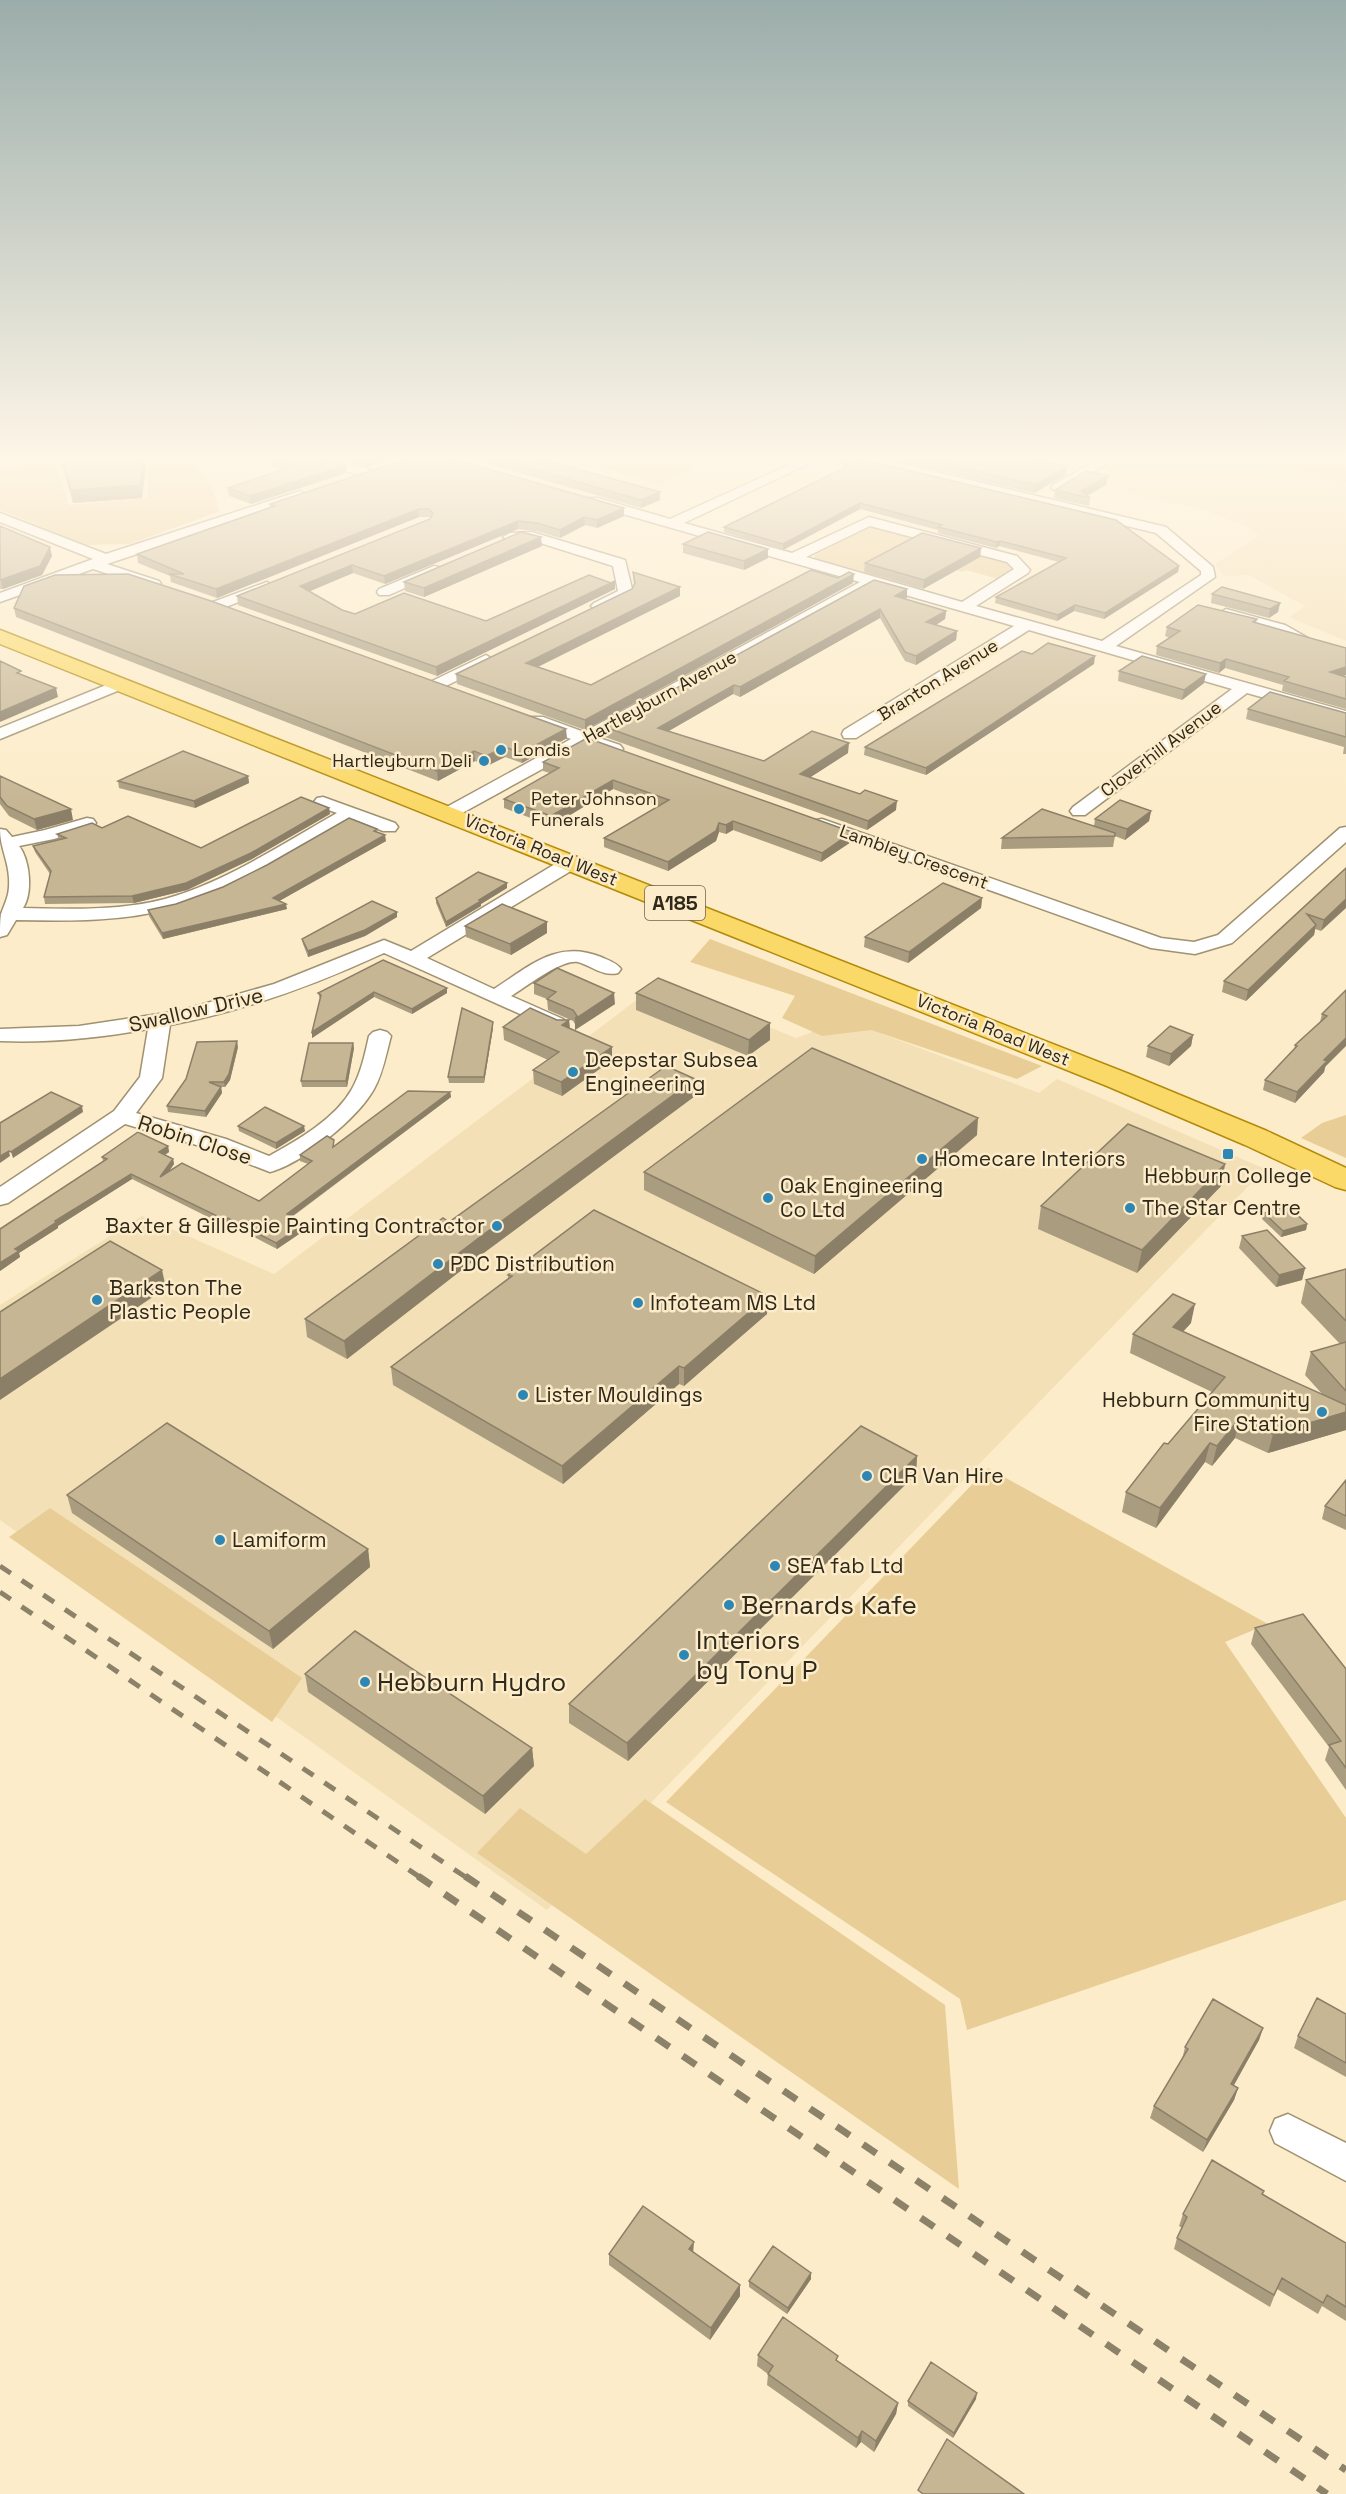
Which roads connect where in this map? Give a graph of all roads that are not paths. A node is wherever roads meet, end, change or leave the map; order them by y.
1 (75, 570) edge
2 (124, 570) edge
3 (435, 570) edge
4 (621, 570) edge
5 (835, 570) edge
6 (1022, 570) edge
7 (1208, 570) edge
8 (283, 579) edge
9 (872, 581) junction
10 (173, 590) edge
11 (384, 592) dead end
12 (0, 598) edge
13 (1175, 601) junction
14 (964, 607) junction
15 (239, 613) edge
16 (584, 614) edge
17 (1027, 625) junction
18 (0, 636) edge
19 (1300, 638) edge
20 (1104, 647) junction
21 (499, 654) edge
22 (415, 677) edge
23 (121, 684) junction
24 (436, 685) junction
25 (1243, 688) junction
26 (457, 692) edge
27 (521, 716) edge
28 (1346, 717) edge
29 (0, 734) edge
30 (850, 734) dead end
31 (584, 739) junction
32 (629, 755) edge
33 (322, 802) dead end
34 (1079, 811) dead end
35 (351, 813) junction
36 (449, 813) junction
37 (808, 819) edge
38 (87, 824) edge
39 (389, 827) dead end
40 (1346, 832) edge
41 (3, 838) edge
42 (572, 862) junction
43 (10, 914) junction
44 (0, 931) edge
45 (413, 958) junction
46 (611, 969) dead end
47 (495, 997) junction
48 (160, 1022) junction
49 (565, 1027) edge
50 (0, 1035) edge
51 (380, 1036) dead end
52 (122, 1116) junction
53 (1346, 1180) edge
54 (0, 1198) edge
55 (1288, 2131) dead end
56 (1346, 2163) edge

1 - 12 street
2 - 10 street
3 - 11 street
4 - 16 street
5 - 9 street
6 - 14 street
7 - 13 street
8 - 15 street
9 - 14 street
9 - 31 street, Hartleyburn Avenue
13 - 19 street
13 - 20 street
14 - 17 street
17 - 20 street
17 - 30 street, Branton Avenue
18 - 23 main road, Victoria Road West / A185
20 - 25 street
21 - 24 street
22 - 24 street
23 - 29 street
23 - 36 main road, Victoria Road West / A185
24 - 26 street
25 - 28 street
25 - 34 street, Cloverhill Avenue
27 - 31 street
31 - 32 street
31 - 36 street, Hartleyburn Avenue
33 - 35 street
35 - 39 street
35 - 43 street
36 - 42 main road, Victoria Road West / A185
37 - 40 street, Lambley Crescent
38 - 41 street
41 - 43 street
42 - 45 street
42 - 53 main road, Victoria Road West / A185
43 - 44 street
45 - 47 street
45 - 48 street, Swallow Drive
46 - 47 street
47 - 49 street
48 - 50 street, Swallow Drive
48 - 52 street, Robin Close
51 - 52 street, Robin Close
52 - 54 street, Robin Close
55 - 56 street

